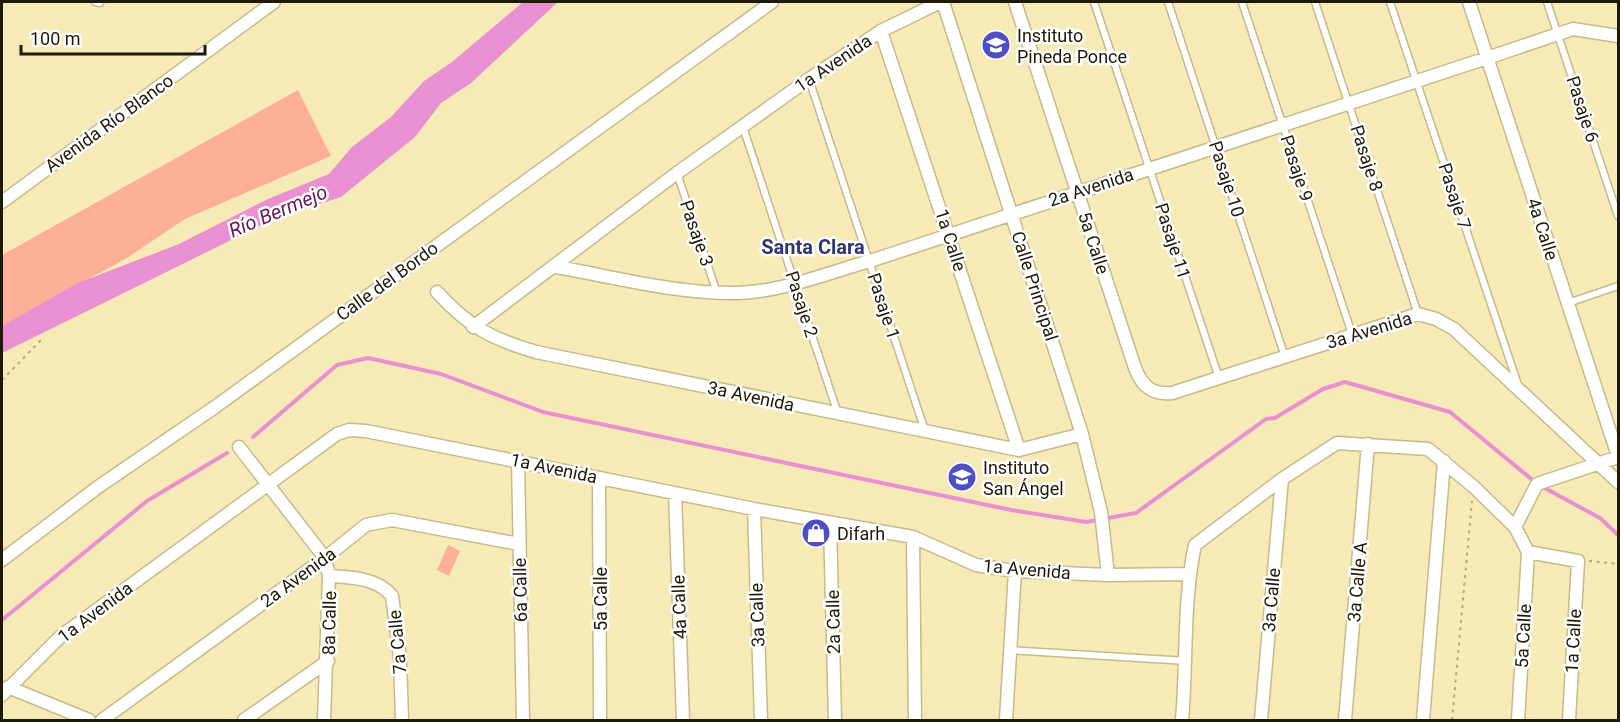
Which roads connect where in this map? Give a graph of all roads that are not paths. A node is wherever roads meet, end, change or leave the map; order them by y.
1 (274, 2) edge
2 (772, 2) edge
3 (941, 2) edge
4 (1015, 2) edge
5 (1094, 2) edge
6 (1168, 2) edge
7 (1242, 2) edge
8 (1316, 2) edge
9 (1390, 2) edge
10 (1468, 2) edge
11 (1547, 2) edge
12 (881, 31) junction
13 (1557, 32) junction
14 (1618, 36) edge
15 (1487, 58) junction
16 (808, 79) junction
17 (1417, 80) junction
18 (1348, 102) junction
19 (1283, 123) junction
20 (743, 127) junction
21 (1216, 146) junction
22 (1149, 168) junction
23 (677, 173) junction
24 (1078, 191) junction
25 (2, 202) edge
26 (1011, 213) junction
27 (1618, 216) edge
28 (949, 233) junction
29 (870, 261) junction
30 (556, 267) junction
31 (796, 283) junction
32 (1618, 286) edge
33 (437, 292) dead end
34 (717, 293) junction
35 (1568, 303) junction
36 (1418, 314) junction
37 (473, 327) junction
38 (1352, 334) junction
39 (1285, 357) junction
40 (1219, 378) junction
41 (1520, 390) junction
42 (1172, 393) joint
43 (838, 414) junction
44 (924, 431) junction
45 (1082, 434) junction
46 (1368, 444) junction
47 (240, 447) dead end
48 (1019, 450) junction
49 (1618, 456) edge
50 (518, 460) junction
51 (1444, 461) junction
52 (1599, 464) junction
53 (599, 478) junction
54 (1282, 479) junction
55 (1618, 482) edge
56 (269, 486) junction
57 (675, 493) junction
58 (754, 509) junction
59 (830, 523) junction
60 (1515, 527) junction
61 (914, 537) junction
62 (519, 544) junction
63 (1528, 552) junction
64 (325, 558) junction
65 (2, 560) edge
66 (1015, 571) junction
67 (1189, 574) junction
68 (1108, 575) junction
69 (329, 576) junction
70 (1009, 650) junction
71 (328, 661) junction
72 (1187, 661) junction
73 (5, 691) edge
74 (89, 720) edge
75 (102, 720) edge
76 (244, 720) edge
77 (324, 720) edge
78 (402, 720) edge
79 (523, 720) edge
80 (600, 720) edge
81 (683, 720) edge
82 (761, 720) edge
83 (835, 720) edge
84 (915, 720) edge
85 (1007, 720) edge
86 (1182, 720) edge
87 (1260, 720) edge
88 (1345, 720) edge
89 (1423, 720) edge
90 (1518, 720) edge
91 (1569, 720) edge

1 - 25 street, Avenida Río Blanco
2 - 65 street, Calle del Bordo
3 - 12 street, 1a Avenida
3 - 26 street, Calle Principal
4 - 24 street, 5a Calle
5 - 22 lane, Pasaje 11
6 - 21 lane, Pasaje 10
7 - 19 lane, Pasaje 9
8 - 18 lane, Pasaje 8
9 - 17 lane, Pasaje 7
10 - 15 street, 4a Calle
11 - 13 lane, Pasaje 6
12 - 16 street, 1a Avenida
12 - 28 street, 1a Calle
13 - 14 street, 2a Avenida
13 - 15 street, 2a Avenida
13 - 27 lane, Pasaje 6
15 - 17 street, 2a Avenida
15 - 35 street, 4a Calle
16 - 20 street, 1a Avenida
16 - 29 lane, Pasaje 1
17 - 18 street, 2a Avenida
17 - 41 lane, Pasaje 7
18 - 19 street, 2a Avenida
18 - 36 lane, Pasaje 8
19 - 21 street, 2a Avenida
19 - 38 lane, Pasaje 9
20 - 23 street, 1a Avenida
20 - 31 lane, Pasaje 2
21 - 22 street, 2a Avenida
21 - 39 lane, Pasaje 10
22 - 24 street, 2a Avenida
22 - 40 lane, Pasaje 11
23 - 30 street, 1a Avenida
23 - 34 lane, Pasaje 3
24 - 26 street, 2a Avenida
24 - 42 street, 5a Calle
26 - 28 street, 2a Avenida
26 - 45 street, Calle Principal
28 - 29 street, 2a Avenida
28 - 48 street, 1a Calle
29 - 31 street, 2a Avenida
29 - 44 lane, Pasaje 1
30 - 34 street, 2a Avenida
30 - 37 street, 1a Avenida
31 - 34 street, 2a Avenida
31 - 43 lane, Pasaje 2
32 - 35 lane
33 - 37 street, 3a Avenida
35 - 49 street, 4a Calle
36 - 38 street, 3a Avenida
36 - 41 street, 3a Avenida
37 - 43 street, 3a Avenida
38 - 39 street, 3a Avenida
39 - 40 street, 3a Avenida
40 - 42 street, 3a Avenida
41 - 52 street, 3a Avenida
43 - 44 street, 3a Avenida
44 - 48 street, 3a Avenida
45 - 48 street, 3a Avenida
45 - 68 street, Calle Principal
46 - 51 street
46 - 54 street
46 - 88 street, 3a Calle A
47 - 56 street, 8a Calle
49 - 52 street
50 - 53 street, 1a Avenida
50 - 56 street, 1a Avenida
50 - 62 street, 6a Calle
51 - 60 street
51 - 89 street
52 - 55 street, 3a Avenida
52 - 60 street
53 - 57 street, 1a Avenida
53 - 80 street, 5a Calle
54 - 67 street
54 - 87 street, 3a Calle
56 - 64 street, 8a Calle
56 - 73 street, 1a Avenida
57 - 58 street, 1a Avenida
57 - 81 street, 4a Calle
58 - 59 street, 1a Avenida
58 - 82 street, 3a Calle
59 - 61 street, 1a Avenida
59 - 83 street, 2a Calle
60 - 63 street
61 - 66 street, 1a Avenida
61 - 84 street
62 - 64 street, 2a Avenida
62 - 79 street, 6a Calle
63 - 90 street, 5a Calle
63 - 91 street, 1a Calle
64 - 69 street, 8a Calle
64 - 75 street, 2a Avenida
66 - 68 street, 1a Avenida
66 - 70 street
67 - 68 street, 1a Avenida
67 - 72 street
69 - 71 street, 8a Calle
69 - 78 street, 7a Calle
70 - 72 lane
70 - 85 street
71 - 76 street
71 - 77 street, 8a Calle
72 - 86 street
73 - 74 street

